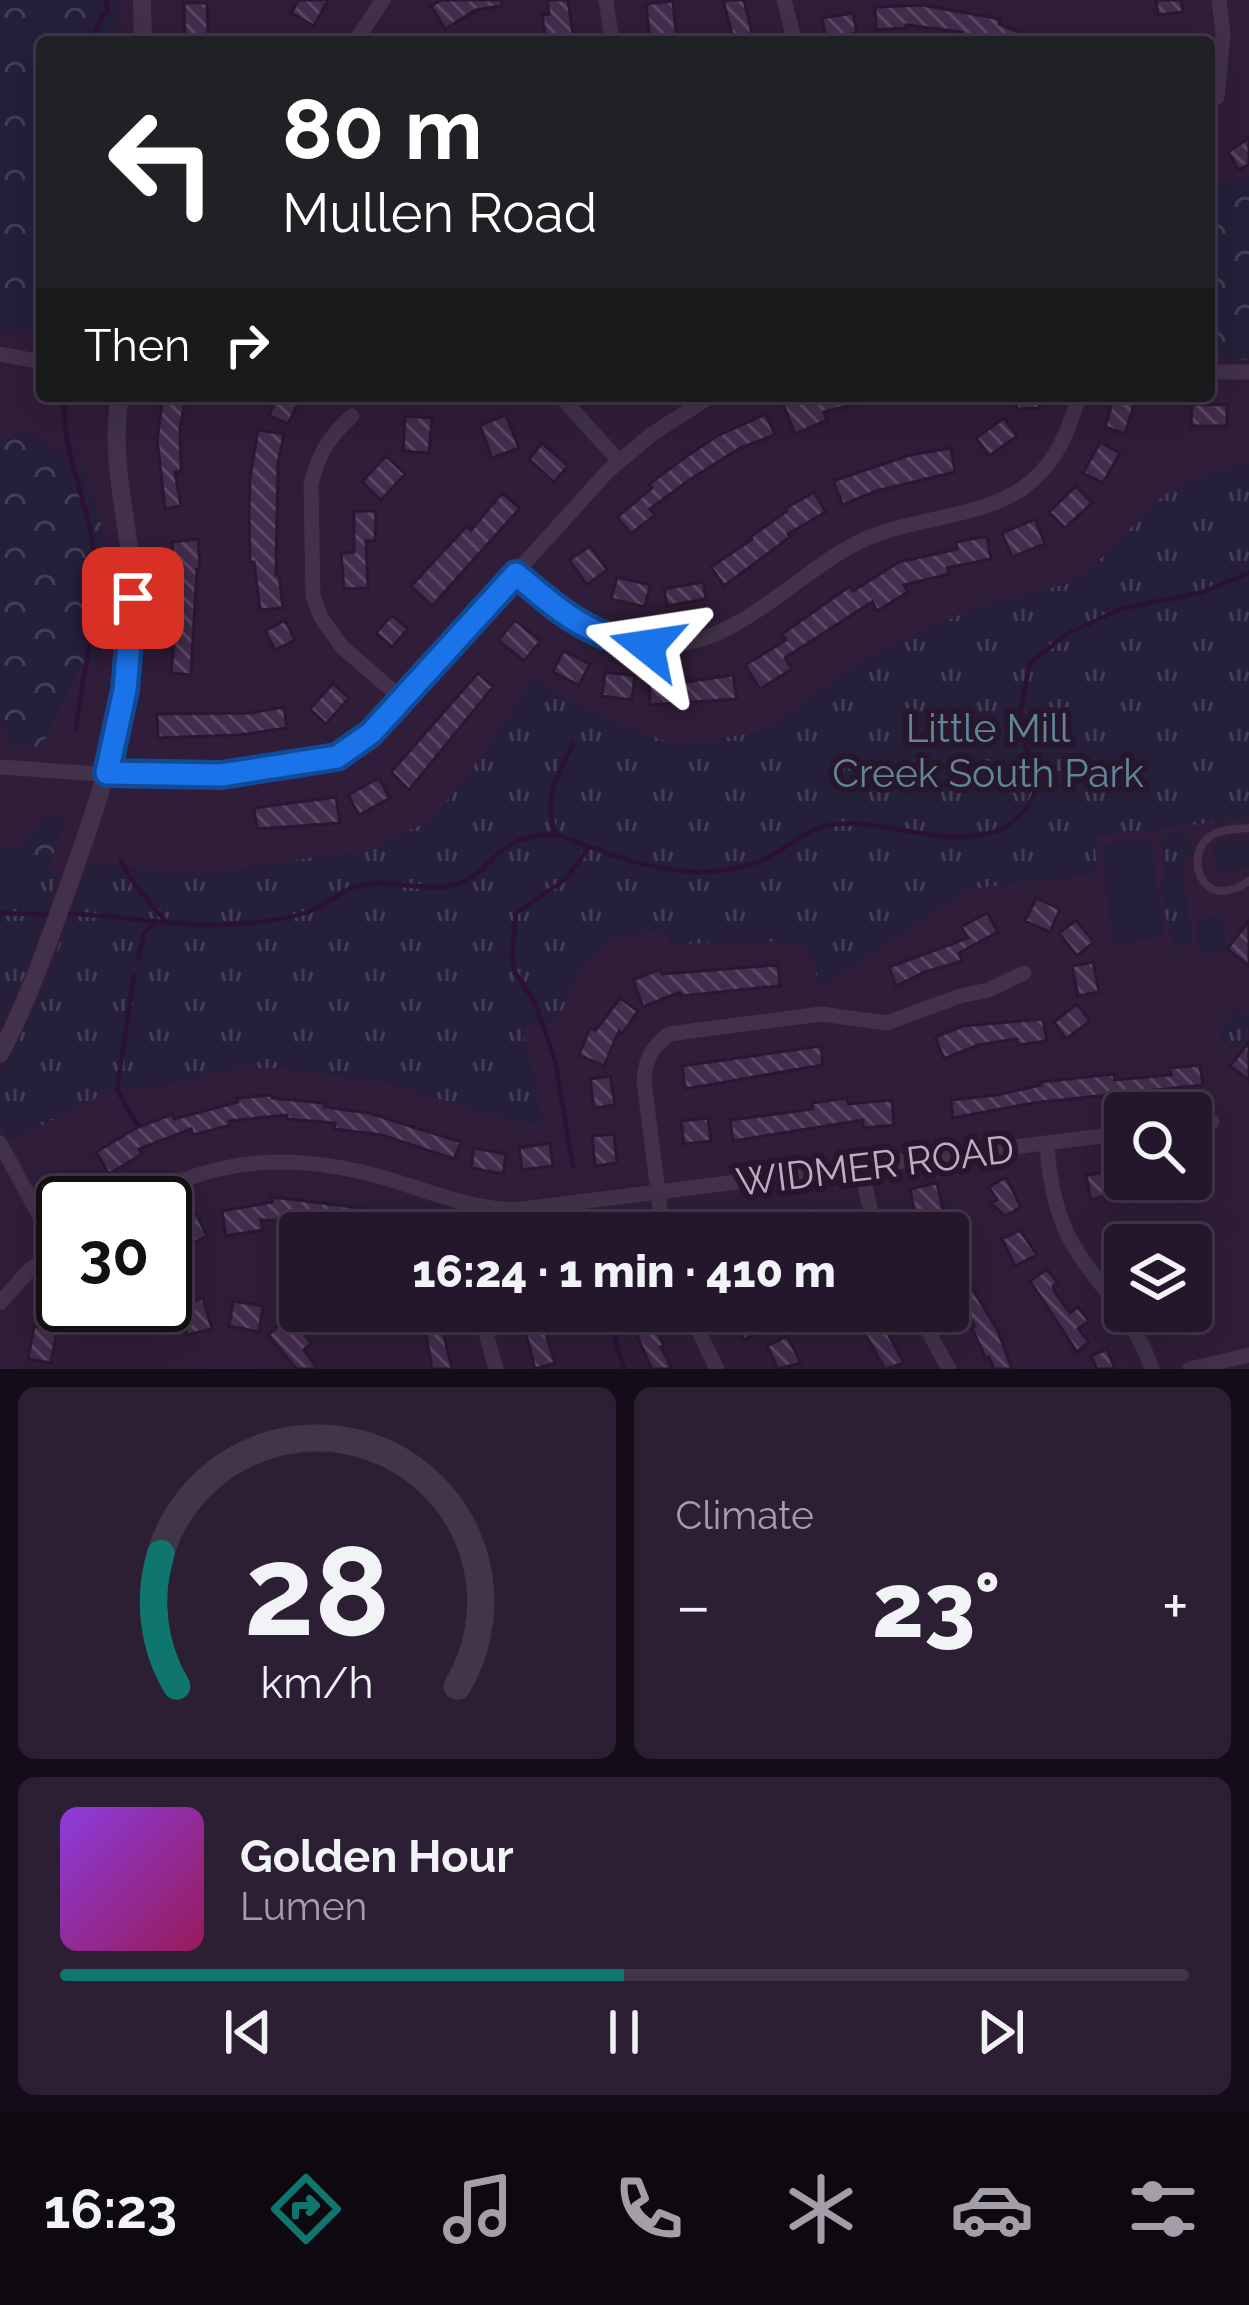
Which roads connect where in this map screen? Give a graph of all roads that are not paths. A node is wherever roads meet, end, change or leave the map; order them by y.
1 (142, 0) edge
2 (383, 0) edge
3 (606, 0) edge
4 (784, 0) edge
5 (1219, 0) edge
6 (143, 36) edge
7 (360, 36) edge
8 (611, 36) edge
9 (793, 36) edge
10 (1215, 86) edge
11 (0, 354) edge
12 (36, 361) edge
13 (1215, 372) edge
14 (1249, 372) edge
15 (120, 402) edge
16 (566, 402) edge
17 (702, 402) edge
18 (1077, 402) edge
19 (352, 416) dead end
20 (619, 461) junction
21 (516, 574) junction
22 (401, 698) junction
23 (0, 767) edge
24 (107, 773) junction
25 (1249, 828) edge
26 (1249, 881) edge
27 (1024, 973) dead end
28 (0, 1054) edge
29 (1104, 1136) edge
30 (0, 1143) edge
31 (1047, 1144) junction
32 (860, 1165) junction
33 (192, 1176) edge
34 (657, 1192) junction
35 (36, 1207) edge
36 (478, 1208) junction
37 (478, 1212) edge
38 (660, 1212) edge
39 (871, 1212) edge
40 (36, 1266) edge
41 (0, 1303) edge
42 (486, 1332) edge
43 (699, 1332) edge
44 (929, 1332) edge
45 (1249, 1355) edge
46 (496, 1369) edge
47 (717, 1369) edge
48 (949, 1369) edge
49 (1153, 1369) edge
50 (1190, 1369) edge

1 - 6 street
2 - 7 street
3 - 8 street
4 - 9 street
5 - 10 street
11 - 12 street
13 - 14 street
15 - 24 street
16 - 20 street
17 - 20 street
18 - 21 street
19 - 22 street
20 - 21 street
21 - 22 street
22 - 24 street
23 - 24 street
24 - 28 street
25 - 26 lane
27 - 34 street
29 - 31 street, WIDMER ROAD
30 - 35 street
31 - 32 street, WIDMER ROAD
31 - 49 street
32 - 34 street, WIDMER ROAD
32 - 39 street
33 - 36 street, WIDMER ROAD
34 - 36 street, WIDMER ROAD
34 - 38 street
36 - 37 street
40 - 41 street
42 - 46 street
43 - 47 street
44 - 48 street
45 - 50 street

